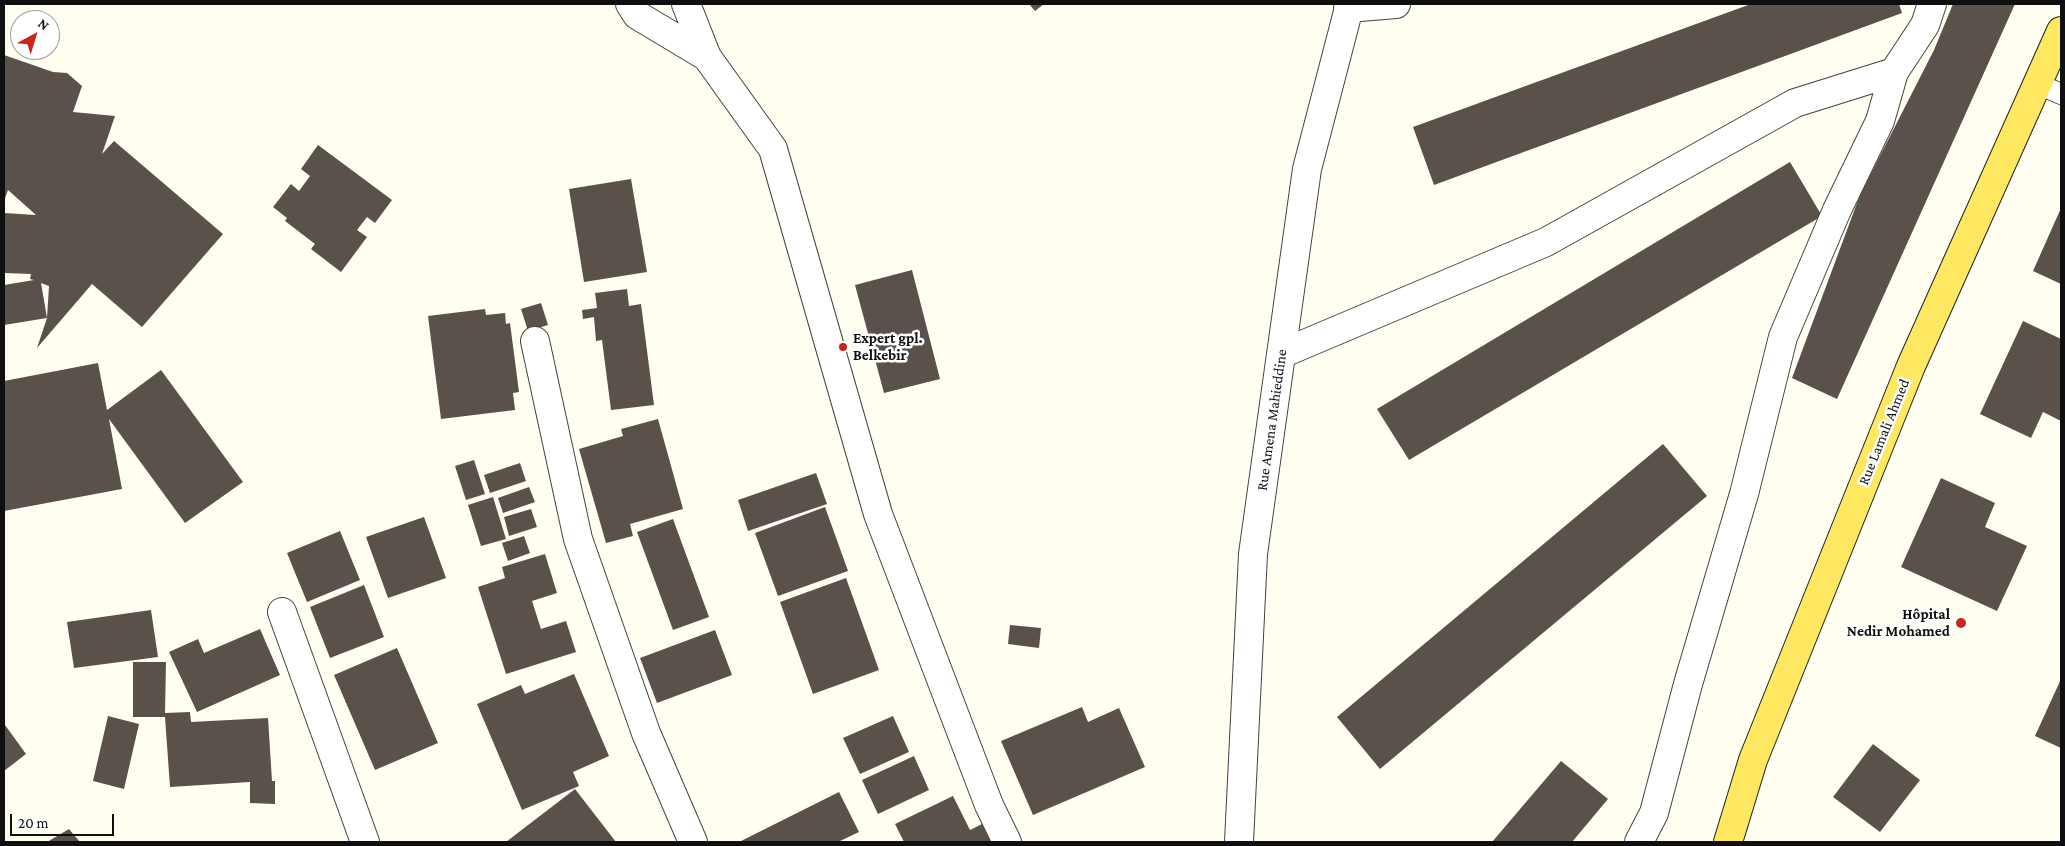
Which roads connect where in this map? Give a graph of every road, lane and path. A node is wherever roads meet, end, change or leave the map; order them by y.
1 (630, 4) edge
2 (686, 4) edge
3 (1396, 4) edge
4 (1932, 4) edge
5 (1349, 6) edge
6 (2061, 31) edge
7 (707, 57) junction
8 (1894, 72) junction
9 (2049, 89) edge
10 (535, 340) dead end
11 (1281, 354) junction
12 (282, 612) dead end
13 (365, 842) edge
14 (693, 842) edge
15 (1007, 842) edge
16 (1239, 842) edge
17 (1639, 842) edge
18 (1728, 842) edge

1 - 7 street
2 - 7 street
3 - 5 street
4 - 8 street
5 - 11 street, Rue Amena Mahieddine
6 - 9 main road, Rue Lamali Ahmed
7 - 15 street
8 - 11 street
8 - 17 street
9 - 18 main road, Rue Lamali Ahmed
10 - 14 street
11 - 16 street, Rue Amena Mahieddine
12 - 13 street

